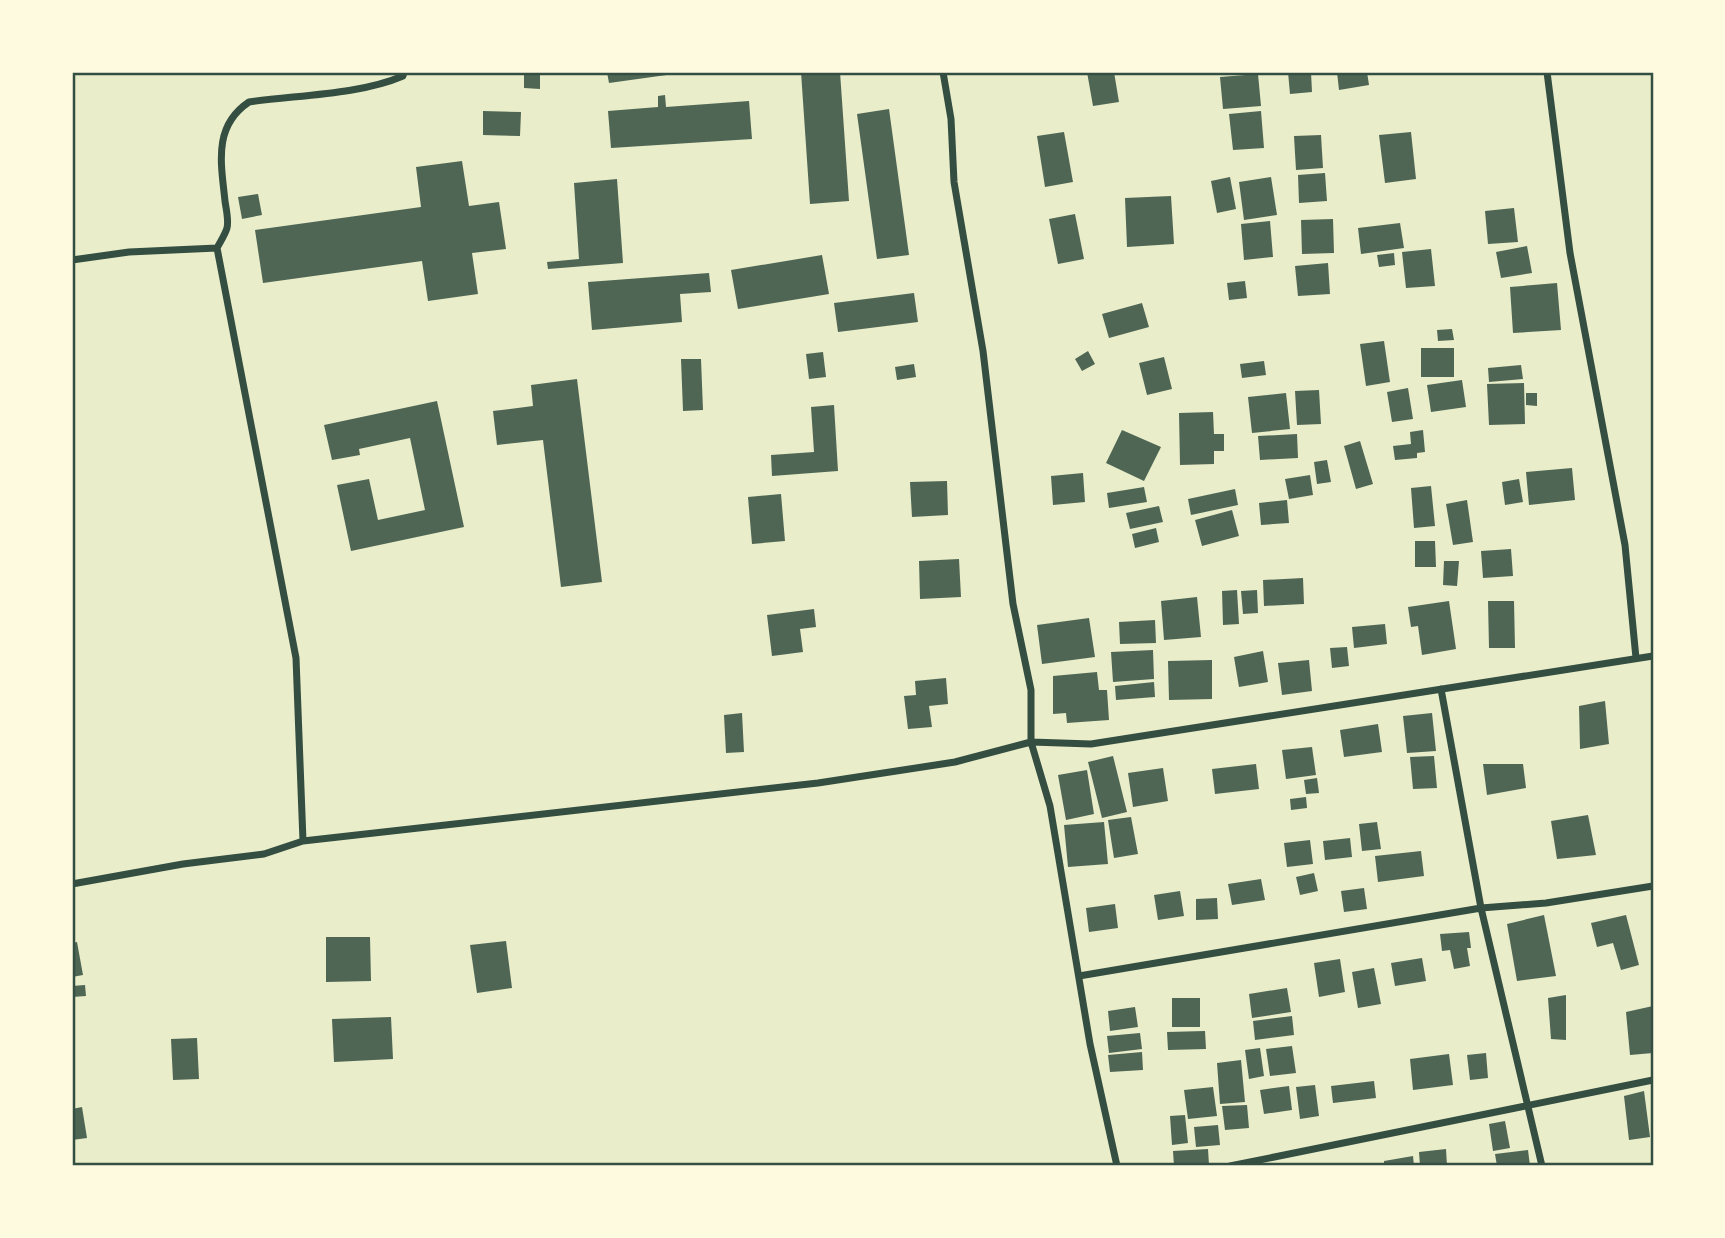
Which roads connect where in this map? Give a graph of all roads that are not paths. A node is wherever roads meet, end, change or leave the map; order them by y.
1 (404, 72) edge
2 (943, 72) edge
3 (1547, 72) edge
4 (217, 248) junction
5 (72, 260) edge
6 (1653, 656) edge
7 (1636, 659) junction
8 (1441, 689) junction
9 (1031, 742) junction
10 (303, 841) junction
11 (72, 884) edge
12 (1653, 886) edge
13 (1481, 908) junction
14 (1079, 976) junction
15 (1653, 1080) edge
16 (1527, 1103) junction
17 (1117, 1166) edge
18 (1230, 1166) edge
19 (1542, 1166) edge

1 - 4 street
2 - 9 street
3 - 7 street
4 - 5 street
4 - 10 street
6 - 7 street
7 - 8 street
8 - 9 street
8 - 13 street
9 - 10 street
9 - 14 street
10 - 11 street
12 - 13 street
13 - 14 street
13 - 16 street
14 - 17 street
15 - 16 street
16 - 18 street
16 - 19 street

